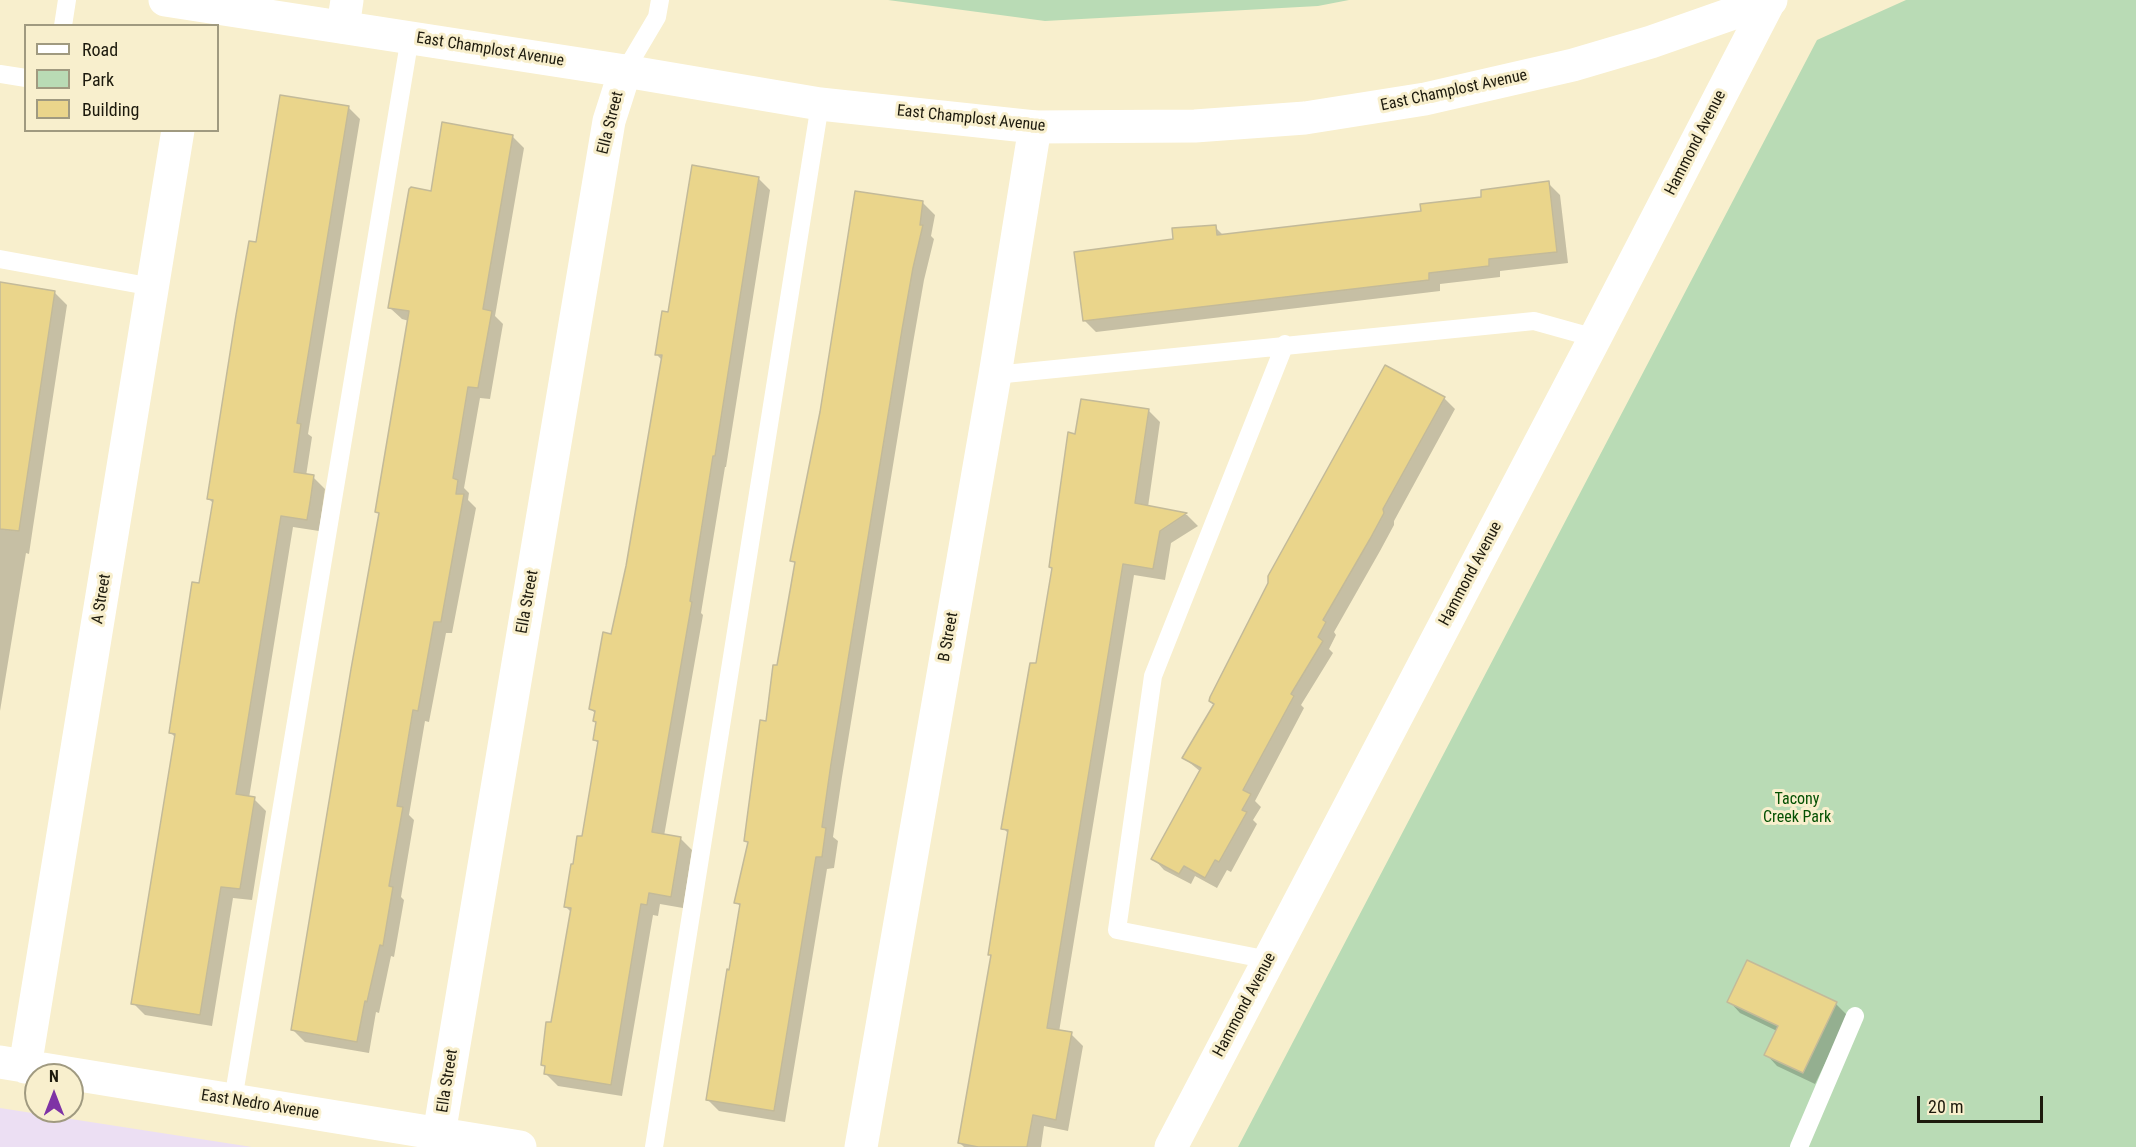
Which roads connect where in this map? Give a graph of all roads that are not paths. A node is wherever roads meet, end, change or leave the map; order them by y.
1 (67, 0) edge
2 (165, 0) edge
3 (660, 0) edge
4 (1770, 0) edge
5 (345, 14) edge
6 (197, 15) edge
7 (63, 24) edge
8 (410, 38) junction
9 (625, 71) junction
10 (0, 74) edge
11 (24, 78) edge
12 (820, 104) junction
13 (1035, 128) junction
14 (178, 132) edge
15 (0, 259) edge
16 (153, 286) junction
17 (1595, 338) junction
18 (1285, 344) junction
19 (995, 375) junction
20 (1269, 960) junction
21 (1855, 1016) dead end
22 (13, 1064) edge
23 (233, 1100) junction
24 (439, 1134) junction
25 (1174, 1146) edge
26 (520, 1147) edge
27 (654, 1147) edge
28 (861, 1147) edge
29 (1799, 1147) edge

1 - 7 lane
2 - 6 street, East Champlost Avenue
3 - 9 lane
4 - 13 street, East Champlost Avenue
4 - 17 street, Hammond Avenue
5 - 6 street, East Champlost Avenue
5 - 8 street, East Champlost Avenue
8 - 9 street, East Champlost Avenue
8 - 23 lane
9 - 12 street, East Champlost Avenue
9 - 24 street, Ella Street
10 - 11 lane
12 - 13 street, East Champlost Avenue
12 - 27 lane
13 - 19 street, B Street
14 - 16 street, A Street
15 - 16 lane
16 - 22 street, A Street
17 - 18 lane
17 - 20 street, Hammond Avenue
18 - 19 lane
18 - 20 lane
19 - 28 street, B Street
20 - 25 street, Hammond Avenue
21 - 29 lane
22 - 23 street, East Nedro Avenue
23 - 24 street, East Nedro Avenue
24 - 26 street, East Nedro Avenue

